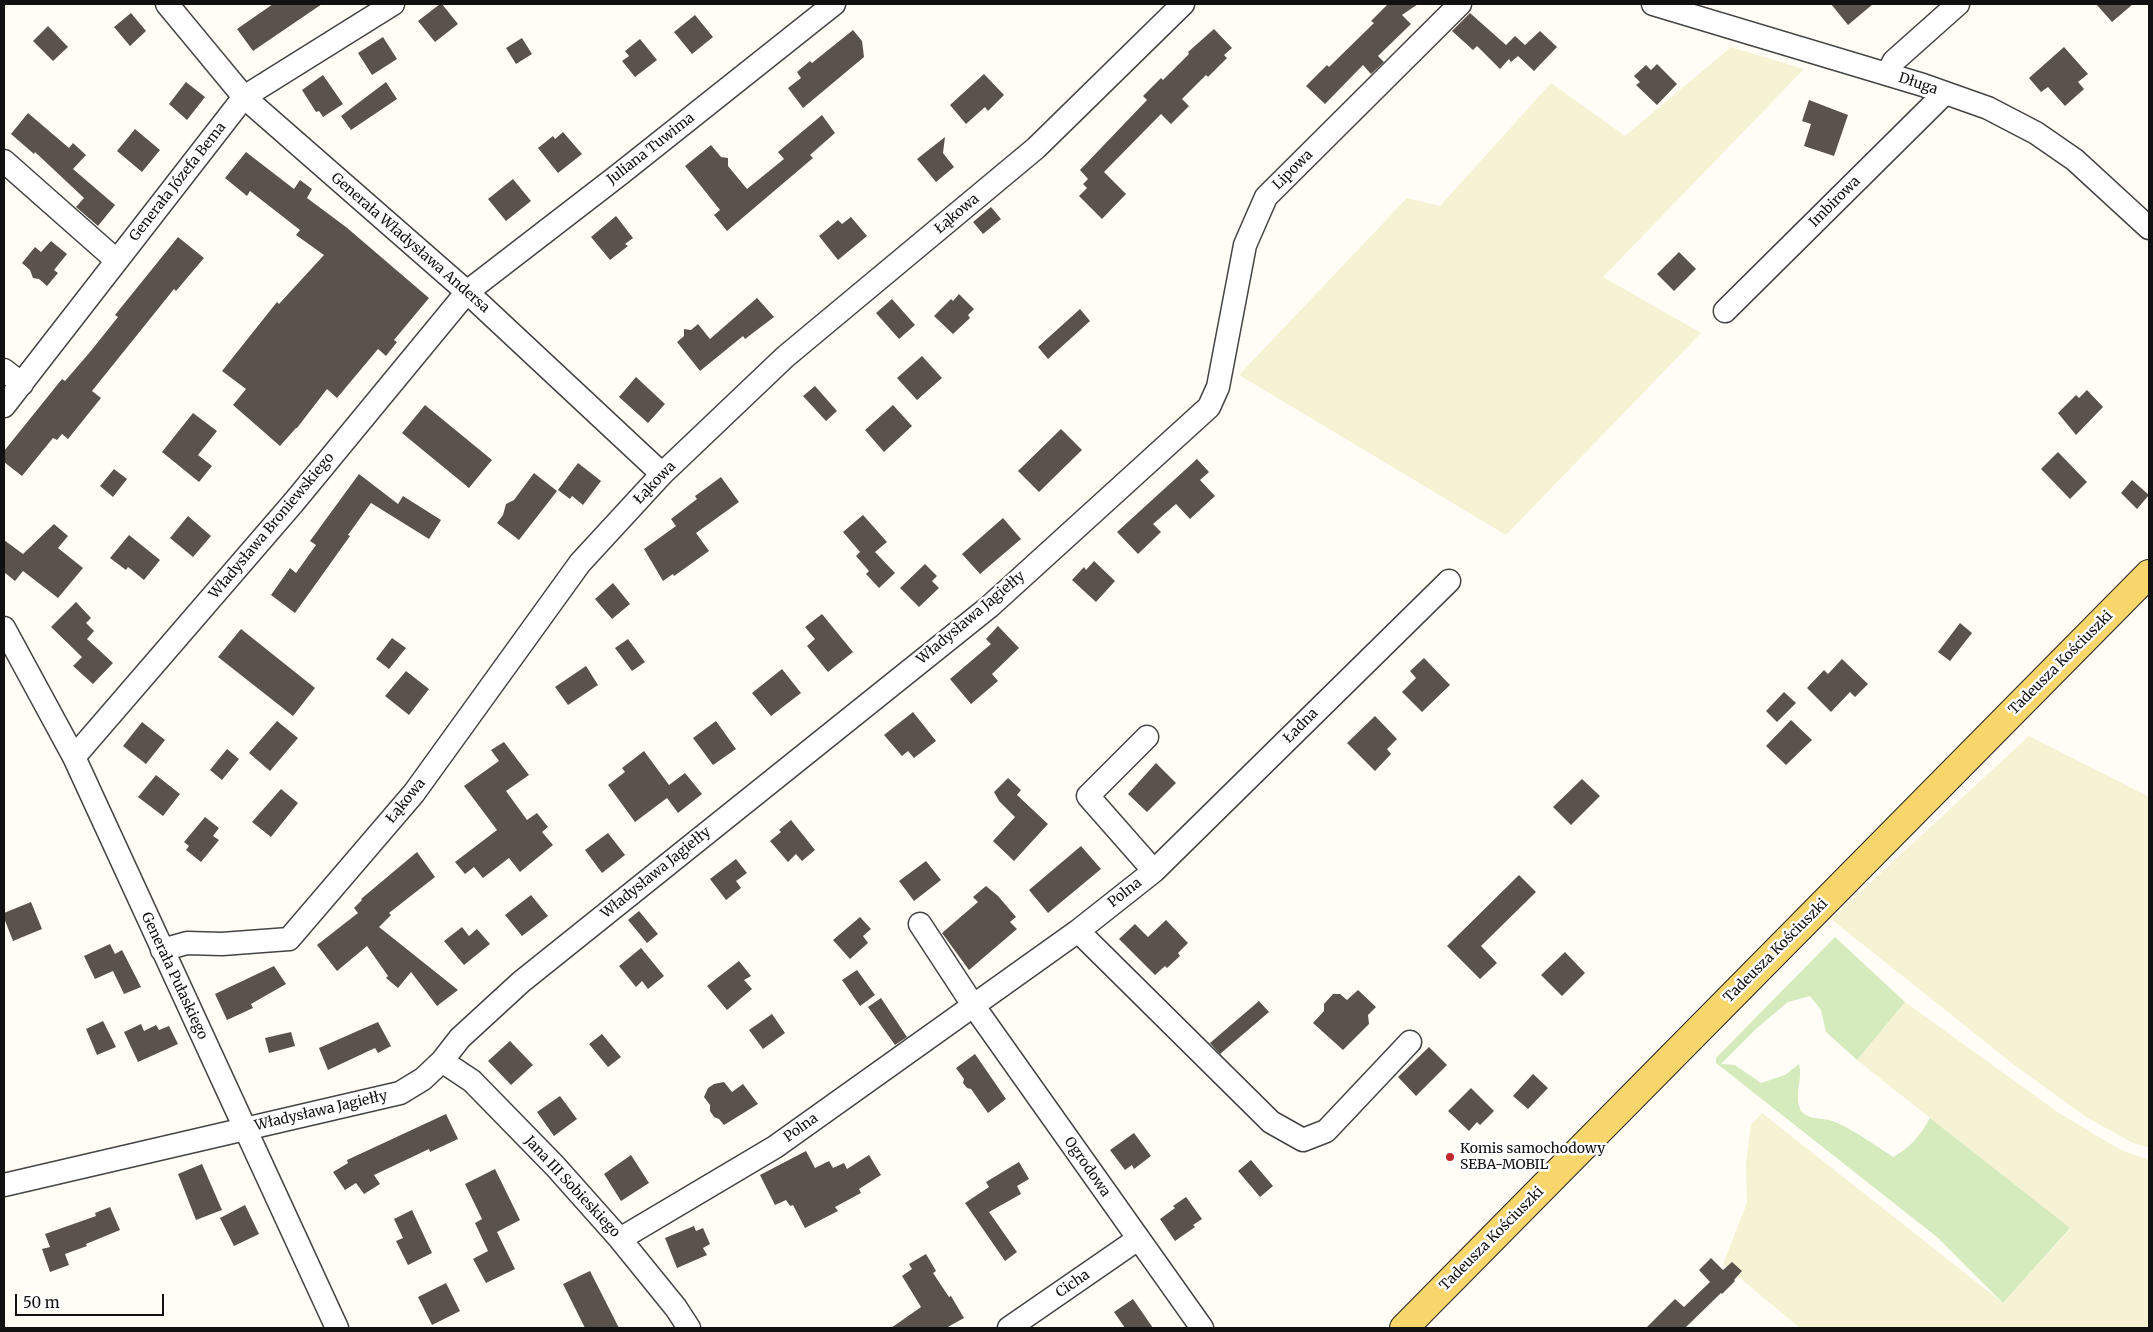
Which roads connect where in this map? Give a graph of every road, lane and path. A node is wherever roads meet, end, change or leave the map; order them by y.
1 (167, 4) edge
2 (393, 4) edge
3 (834, 4) edge
4 (1183, 4) edge
5 (1460, 4) edge
6 (1653, 4) edge
7 (1958, 4) edge
8 (1887, 74) junction
9 (1945, 93) junction
10 (244, 97) junction
11 (4, 161) edge
12 (2149, 228) edge
13 (116, 260) junction
14 (467, 292) junction
15 (1725, 311) dead end
16 (4, 370) edge
17 (22, 384) junction
18 (1218, 387) joint
19 (4, 406) edge
20 (662, 474) junction
21 (2149, 574) edge
22 (1448, 580) dead end
23 (4, 628) edge
24 (1147, 736) dead end
25 (74, 757) junction
26 (1154, 871) junction
27 (920, 924) dead end
28 (1078, 931) junction
29 (162, 950) junction
30 (974, 1005) junction
31 (1410, 1042) dead end
32 (442, 1061) junction
33 (246, 1129) junction
34 (4, 1185) edge
35 (620, 1239) junction
36 (1138, 1239) junction
37 (337, 1328) edge
38 (688, 1328) edge
39 (1009, 1328) edge
40 (1202, 1328) edge
41 (1404, 1328) edge

1 - 10 street, Generała Władysława Andersa
2 - 10 street, Generała Józefa Bema
3 - 14 street, Juliana Tuwima
4 - 20 street, Łąkowa
5 - 18 street, Lipowa
6 - 8 street, Długa
7 - 8 street
8 - 9 street, Długa
9 - 12 street, Długa
9 - 15 street, Imbirowa
10 - 13 street, Generała Józefa Bema
10 - 14 street, Generała Władysława Andersa
11 - 13 street
13 - 17 street, Generała Józefa Bema
14 - 20 street, Generała Władysława Andersa
14 - 25 street, Władysława Broniewskiego
16 - 17 street
17 - 19 street, Generała Józefa Bema
18 - 32 street, Władysława Jagiełły
20 - 29 street, Łąkowa
21 - 41 main road, Tadeusza Kościuszki
22 - 26 street, Ładna
23 - 25 street, Generała Pułaskiego
24 - 26 street, Polna
25 - 29 street, Generała Pułaskiego
26 - 28 street, Polna
27 - 30 street
28 - 30 street, Polna
28 - 31 street
29 - 33 street, Generała Pułaskiego
30 - 35 street, Polna
30 - 36 street, Ogrodowa
32 - 33 street, Władysława Jagiełły
32 - 35 street, Jana III Sobieskiego
33 - 34 street, Władysława Jagiełły
33 - 37 street, Generała Pułaskiego
35 - 38 street, Jana III Sobieskiego
36 - 39 street, Cicha
36 - 40 street, Ogrodowa

